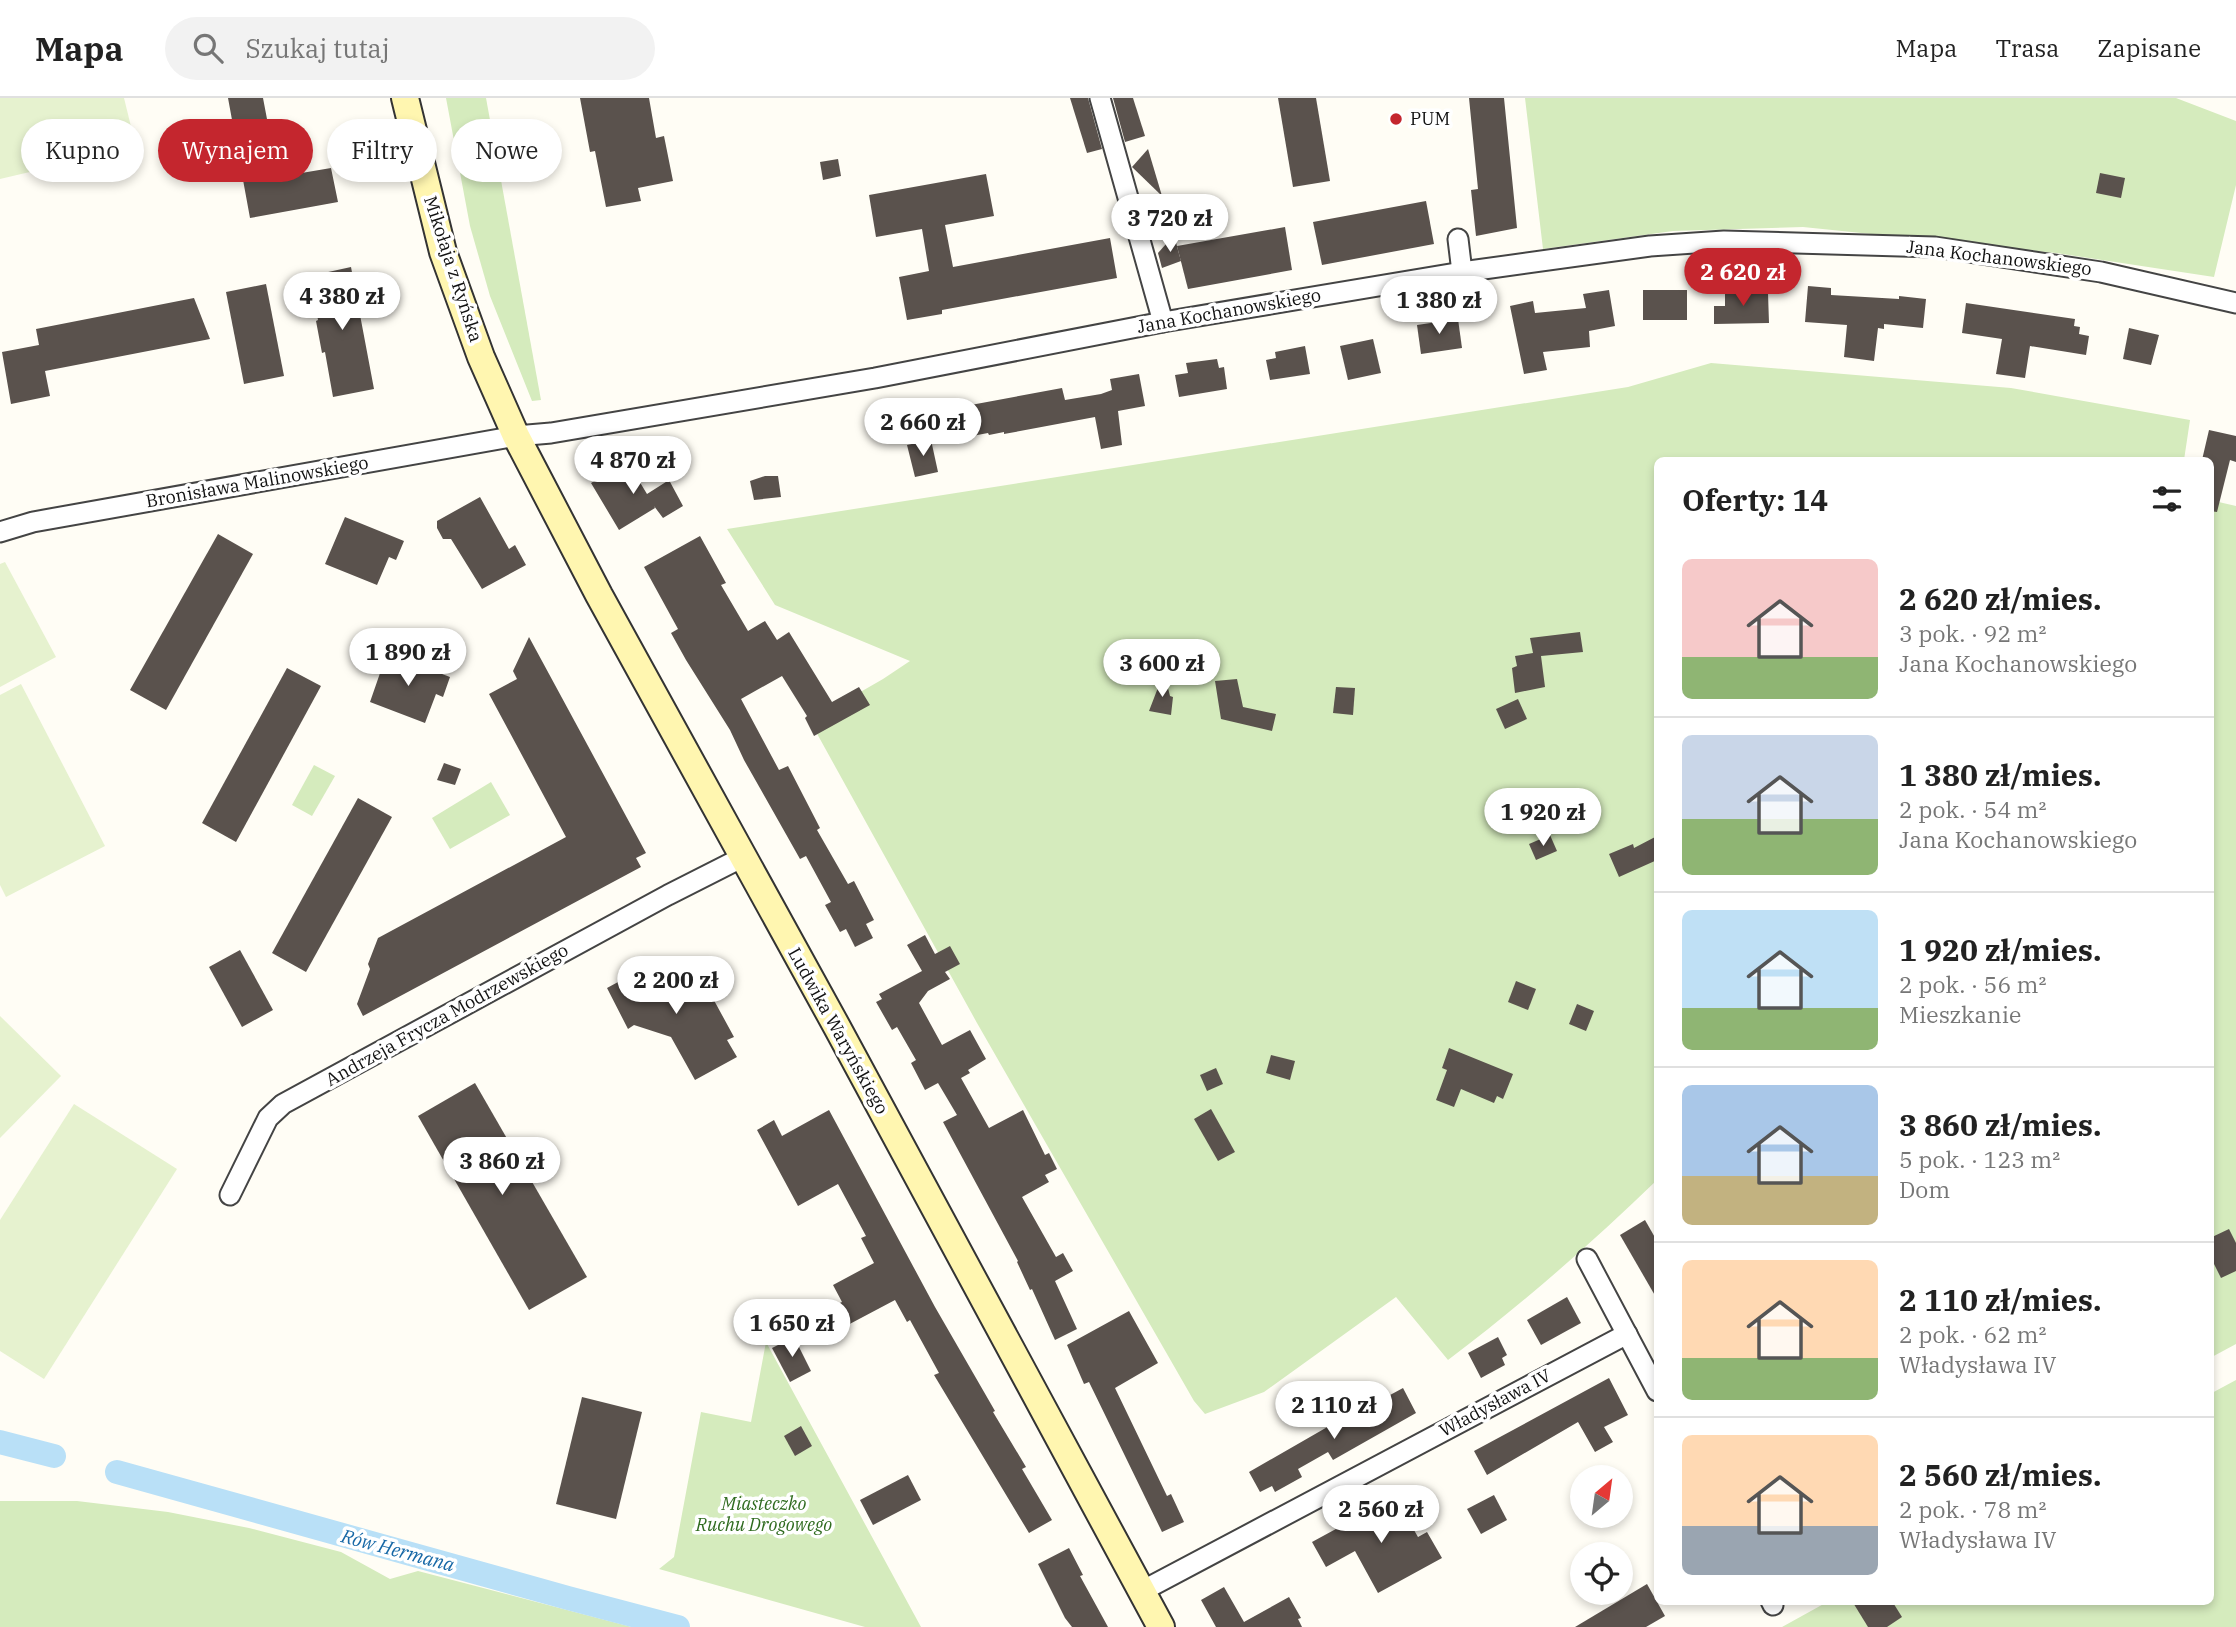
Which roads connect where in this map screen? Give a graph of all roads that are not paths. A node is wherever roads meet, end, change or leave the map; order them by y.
1 (405, 98) edge
2 (1100, 98) edge
3 (1458, 239) dead end
4 (1462, 272) junction
5 (2236, 303) edge
6 (1163, 322) junction
7 (516, 436) junction
8 (0, 532) edge
9 (743, 857) junction
10 (230, 1195) dead end
11 (1587, 1259) dead end
12 (1627, 1334) junction
13 (1654, 1385) edge
14 (1142, 1591) junction
15 (1161, 1627) edge

1 - 7 street, Mikołaja z Ryńska
2 - 6 street
3 - 4 street
4 - 5 street, Jana Kochanowskiego
4 - 6 street, Jana Kochanowskiego
6 - 7 street, Jana Kochanowskiego
7 - 8 street, Bronisława Malinowskiego
7 - 9 street, Ludwika Waryńskiego
9 - 10 street, Andrzeja Frycza Modrzewskiego
9 - 14 street, Ludwika Waryńskiego
11 - 12 street
12 - 13 street
12 - 14 street, Władysława IV
14 - 15 street, Ludwika Waryńskiego

